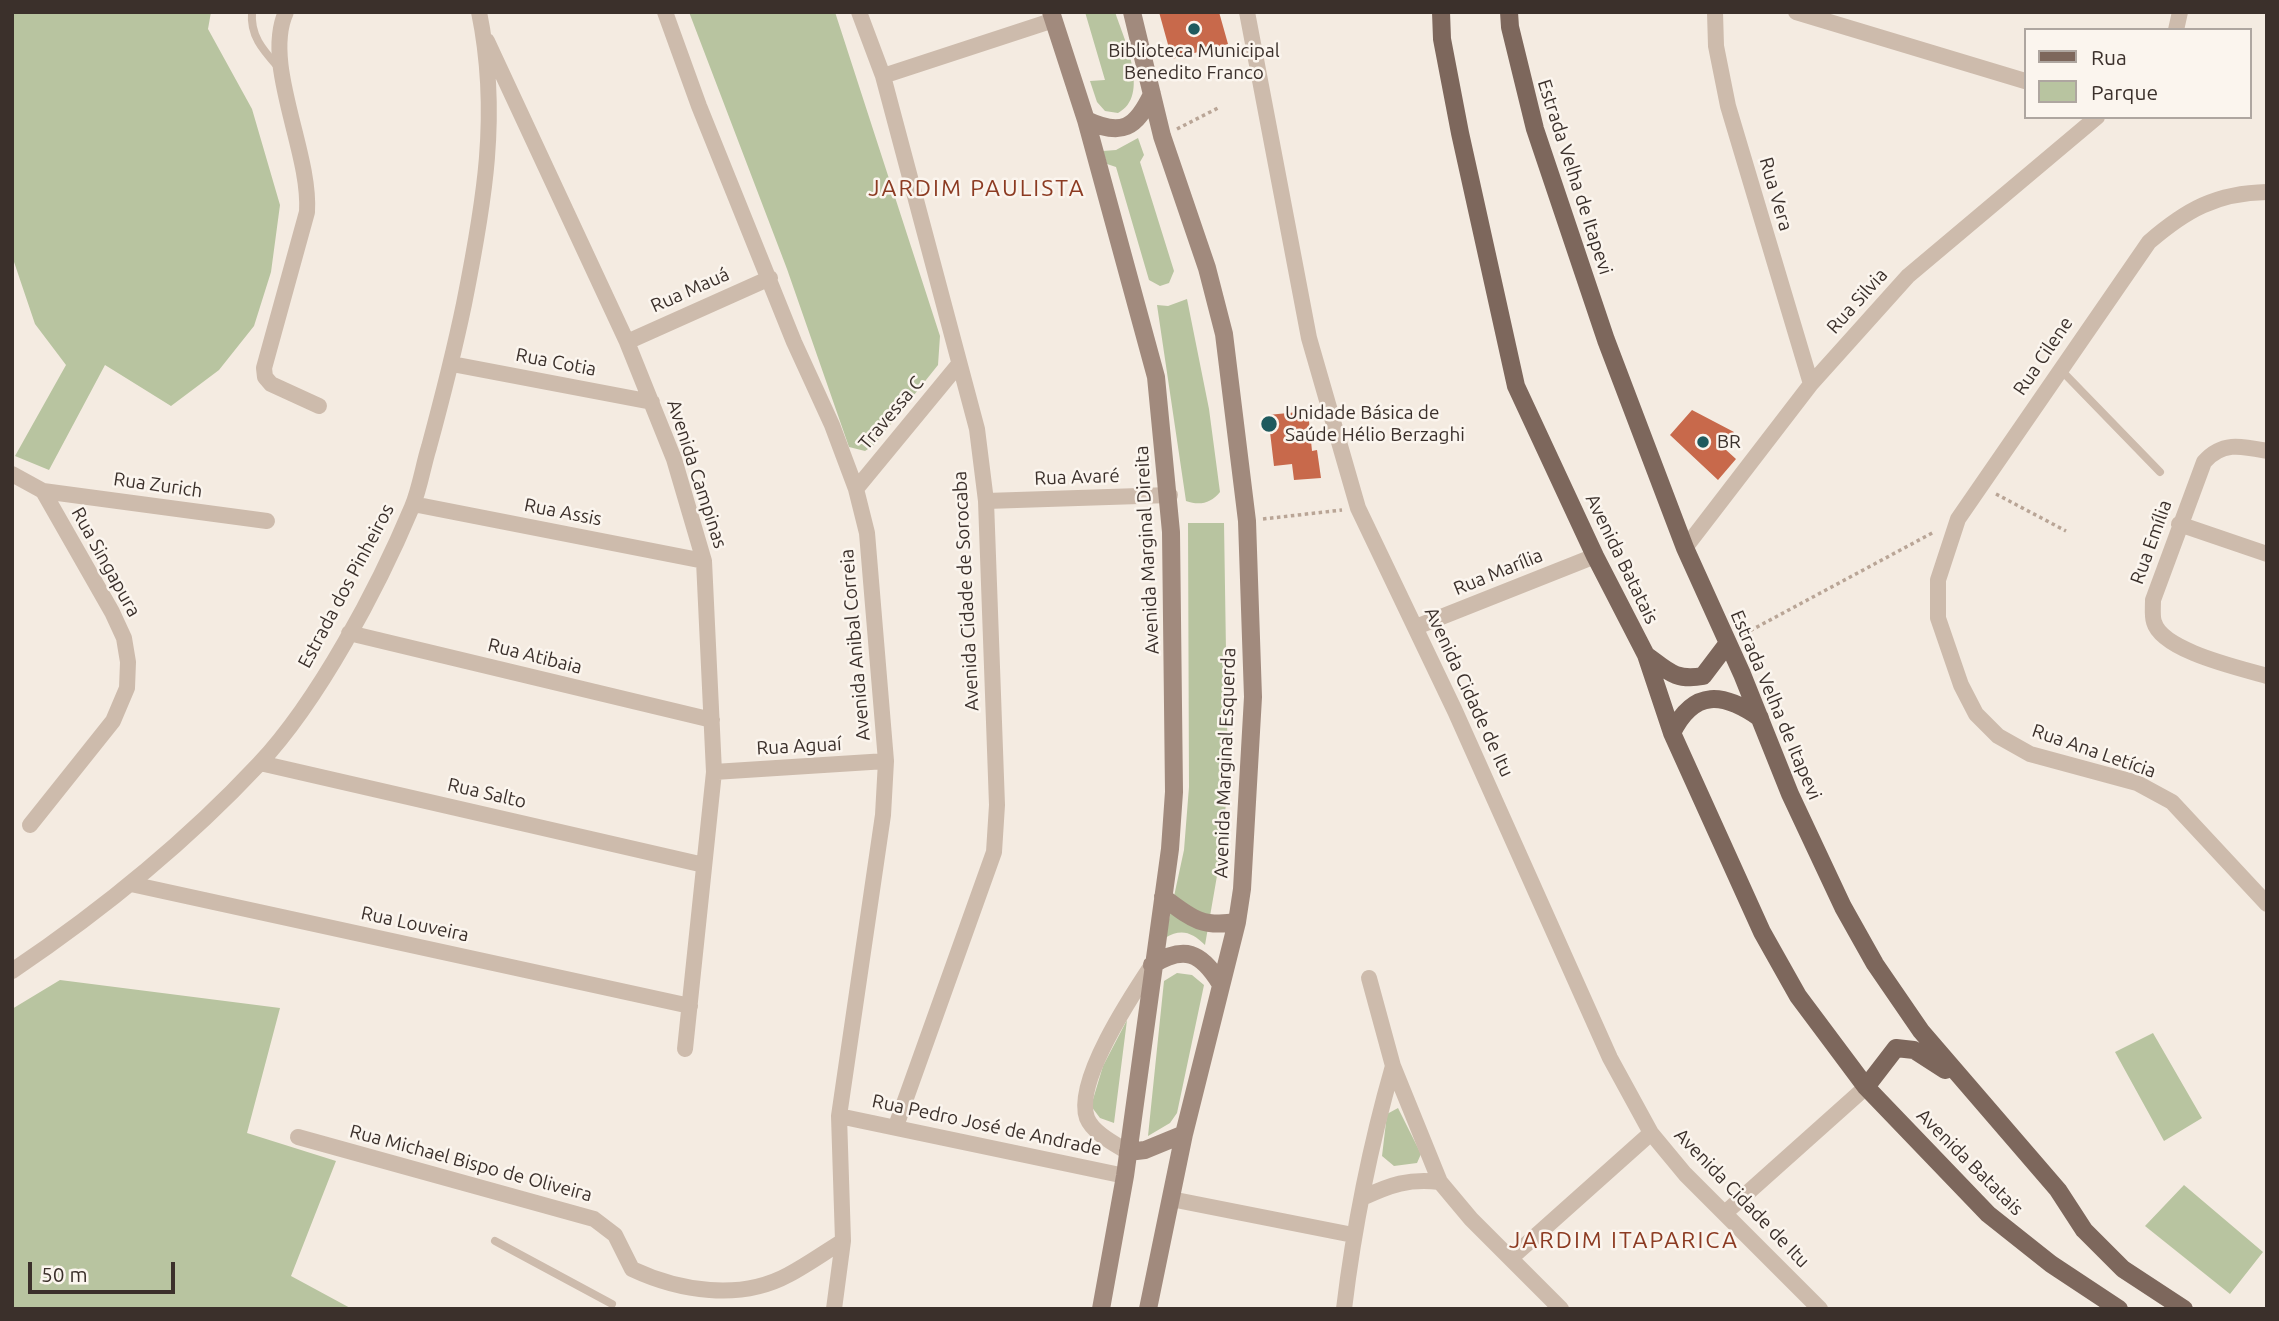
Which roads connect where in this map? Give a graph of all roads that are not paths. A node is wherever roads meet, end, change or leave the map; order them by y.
1 (252, 12) edge
2 (286, 12) edge
3 (479, 12) edge
4 (665, 12) edge
5 (859, 12) edge
6 (1132, 12) edge
7 (1247, 12) edge
8 (1441, 12) edge
9 (1509, 12) edge
10 (1715, 12) edge
11 (1796, 12) edge
12 (1052, 16) edge
13 (482, 30) junction
14 (283, 73) junction
15 (883, 76) junction
16 (2024, 82) edge
17 (1152, 94) junction
18 (2095, 119) edge
19 (1086, 120) junction
20 (2267, 192) edge
21 (769, 278) junction
22 (627, 342) junction
23 (452, 364) junction
24 (959, 364) junction
25 (2059, 368) junction
26 (1811, 384) junction
27 (652, 402) junction
28 (319, 406) dead end
29 (2267, 451) edge
30 (2160, 471) dead end
31 (12, 474) edge
32 (856, 489) junction
33 (43, 491) junction
34 (1170, 495) junction
35 (986, 501) junction
36 (413, 504) junction
37 (267, 521) dead end
38 (2179, 524) junction
39 (1685, 548) junction
40 (2267, 554) edge
41 (1595, 556) junction
42 (704, 561) junction
43 (1938, 618) joint
44 (1416, 627) junction
45 (349, 632) junction
46 (1728, 643) junction
47 (1646, 655) junction
48 (2267, 676) edge
49 (1760, 719) junction
50 (712, 720) junction
51 (1672, 733) junction
52 (886, 761) junction
53 (260, 763) junction
54 (714, 772) junction
55 (30, 825) dead end
56 (704, 865) junction
57 (131, 884) junction
58 (1163, 897) junction
59 (2267, 904) edge
60 (1237, 922) junction
61 (1152, 965) junction
62 (12, 971) edge
63 (1369, 978) dead end
64 (1220, 983) junction
65 (690, 1006) junction
66 (685, 1049) dead end
67 (1393, 1066) junction
68 (1960, 1079) junction
69 (1866, 1087) junction
70 (839, 1116) junction
71 (896, 1126) junction
72 (1651, 1133) junction
73 (1184, 1134) junction
74 (298, 1137) dead end
75 (1128, 1152) junction
76 (1125, 1175) junction
77 (1440, 1182) junction
78 (1362, 1198) junction
79 (1171, 1199) junction
80 (1726, 1213) junction
81 (1353, 1236) junction
82 (495, 1241) dead end
83 (843, 1241) junction
84 (1511, 1258) junction
85 (612, 1304) dead end
86 (834, 1309) edge
87 (1101, 1309) edge
88 (1148, 1309) edge
89 (1344, 1309) edge
90 (1561, 1309) edge
91 (1820, 1309) edge
92 (2119, 1309) edge
93 (2184, 1309) edge

1 - 14 lane
2 - 14 street
3 - 13 street, Estrada dos Pinheiros
4 - 21 street, Avenida Anibal Correia
5 - 15 street, Avenida Cidade de Sorocaba
6 - 17 main road, Avenida Marginal Esquerda
7 - 44 street, Avenida Cidade de Itu
8 - 41 main road, Avenida Batatais
9 - 39 main road, Estrada Velha de Itapevi
10 - 26 street, Rua Vera
11 - 16 street
12 - 15 street
12 - 19 main road, Avenida Marginal Direita
13 - 22 street, Avenida Campinas
13 - 23 street, Estrada dos Pinheiros
14 - 28 street
15 - 24 street, Avenida Cidade de Sorocaba
17 - 19 main road
17 - 60 main road, Avenida Marginal Esquerda
18 - 26 street, Rua Silvia
19 - 34 main road, Avenida Marginal Direita
20 - 25 street, Rua Cilene
21 - 22 street, Rua Mauá
21 - 32 street, Avenida Anibal Correia
22 - 27 street, Avenida Campinas
23 - 27 street, Rua Cotia
23 - 36 street, Estrada dos Pinheiros
24 - 32 street, Travessa C
24 - 35 street, Avenida Cidade de Sorocaba
25 - 30 lane
25 - 43 street, Rua Cilene
26 - 39 street, Rua Silvia
27 - 42 street, Avenida Campinas
29 - 38 street, Rua Emília
31 - 33 street
32 - 52 street, Avenida Anibal Correia
33 - 37 street, Rua Zurich
33 - 55 street, Rua Singapura
34 - 35 street, Rua Avaré
34 - 58 main road, Avenida Marginal Direita
35 - 71 street, Avenida Cidade de Sorocaba
36 - 42 street, Rua Assis
36 - 45 street, Estrada dos Pinheiros
38 - 40 street
38 - 48 street, Rua Emília
39 - 46 main road, Estrada Velha de Itapevi
41 - 44 street, Rua Marília
41 - 47 main road, Avenida Batatais
42 - 50 street, Avenida Campinas
43 - 59 street, Rua Ana Letícia
44 - 72 street, Avenida Cidade de Itu
45 - 50 street, Rua Atibaia
45 - 53 street, Estrada dos Pinheiros
46 - 47 main road
46 - 49 main road, Estrada Velha de Itapevi
47 - 51 main road, Avenida Batatais
49 - 51 main road
49 - 68 main road, Estrada Velha de Itapevi
50 - 54 street, Avenida Campinas
51 - 69 main road, Avenida Batatais
52 - 54 street, Rua Aguaí
52 - 70 street, Avenida Anibal Correia
53 - 56 street, Rua Salto
53 - 57 street, Estrada dos Pinheiros
54 - 56 street, Avenida Campinas
56 - 65 street, Avenida Campinas
57 - 62 street, Estrada dos Pinheiros
57 - 65 street, Rua Louveira
58 - 60 main road
58 - 61 main road, Avenida Marginal Direita
60 - 64 main road, Avenida Marginal Esquerda
61 - 64 main road
61 - 75 main road, Avenida Marginal Direita
61 - 75 street, Avenida Marginal Direita
63 - 67 street
64 - 73 main road, Avenida Marginal Esquerda
65 - 66 street, Avenida Campinas
67 - 77 street
67 - 78 street
68 - 69 main road
68 - 93 main road, Estrada Velha de Itapevi
69 - 80 street
69 - 92 main road, Avenida Batatais
70 - 71 street, Rua Pedro José de Andrade
70 - 83 street, Avenida Anibal Correia
71 - 76 street, Rua Pedro José de Andrade
72 - 80 street, Avenida Cidade de Itu
72 - 84 street
73 - 75 main road
73 - 79 main road, Avenida Marginal Esquerda
74 - 83 street, Rua Michael Bispo de Oliveira
75 - 76 main road, Avenida Marginal Direita
76 - 87 main road, Avenida Marginal Direita
77 - 78 street
77 - 84 street
78 - 81 street
79 - 81 street
79 - 88 main road, Avenida Marginal Esquerda
80 - 91 street, Avenida Cidade de Itu
81 - 89 street
82 - 85 lane
83 - 86 street, Avenida Anibal Correia
84 - 90 street

